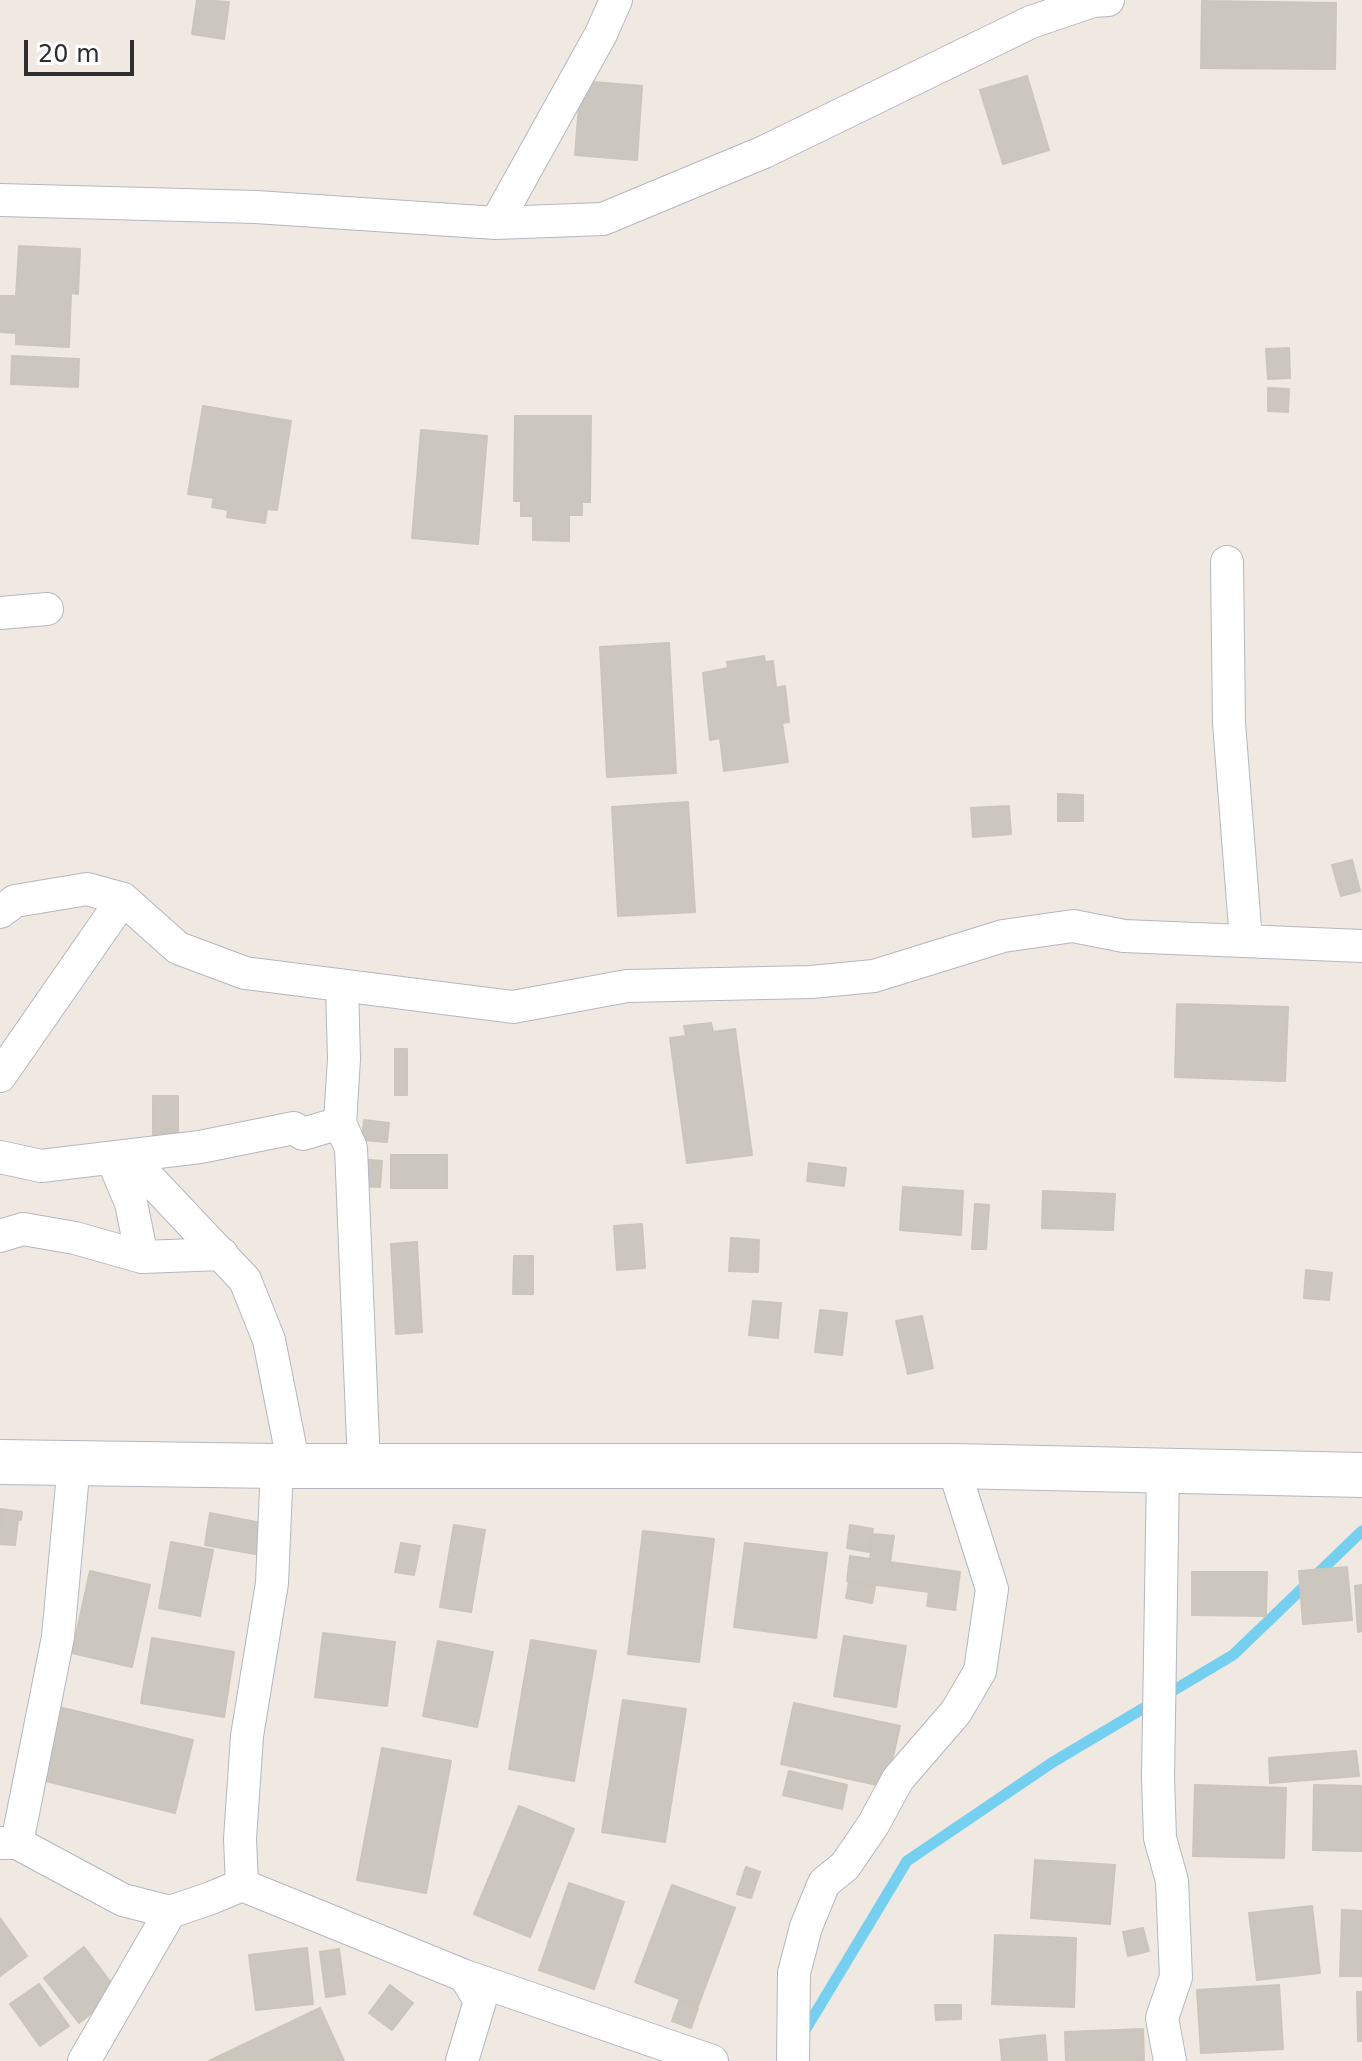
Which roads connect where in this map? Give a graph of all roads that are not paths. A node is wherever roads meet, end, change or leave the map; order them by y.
1 (616, 0) edge
2 (1098, 0) edge
3 (0, 200) edge
4 (496, 223) junction
5 (1227, 562) dead end
6 (47, 609) dead end
7 (0, 613) edge
8 (123, 899) junction
9 (0, 912) edge
10 (1246, 941) junction
11 (1362, 946) edge
12 (342, 986) junction
13 (0, 1076) edge
14 (340, 1123) junction
15 (0, 1157) edge
16 (120, 1157) junction
17 (0, 1236) edge
18 (222, 1254) junction
19 (142, 1257) junction
20 (0, 1462) edge
21 (74, 1463) junction
22 (364, 1465) junction
23 (285, 1466) junction
24 (953, 1466) junction
25 (1163, 1471) junction
26 (1362, 1475) edge
27 (0, 1810) edge
28 (9, 1843) edge
29 (242, 1885) junction
30 (170, 1912) junction
31 (465, 1976) junction
32 (84, 2061) edge
33 (462, 2061) edge
34 (712, 2061) edge
35 (793, 2061) edge
36 (1170, 2061) edge

1 - 4 street
2 - 4 street
3 - 4 street
5 - 10 street
6 - 7 street
8 - 9 street
8 - 12 street
8 - 13 street
10 - 11 street
10 - 12 street
12 - 14 street
14 - 16 street
14 - 22 street
15 - 16 street
16 - 18 street
16 - 19 street
17 - 19 street
18 - 19 street
18 - 23 street
20 - 21 main road
21 - 23 main road
21 - 28 street
22 - 23 main road
22 - 24 main road
23 - 29 street
24 - 25 main road
24 - 35 street
25 - 26 main road
25 - 36 street
27 - 28 street
28 - 30 street
29 - 30 street
29 - 31 street
30 - 32 street
31 - 33 street
31 - 34 street

